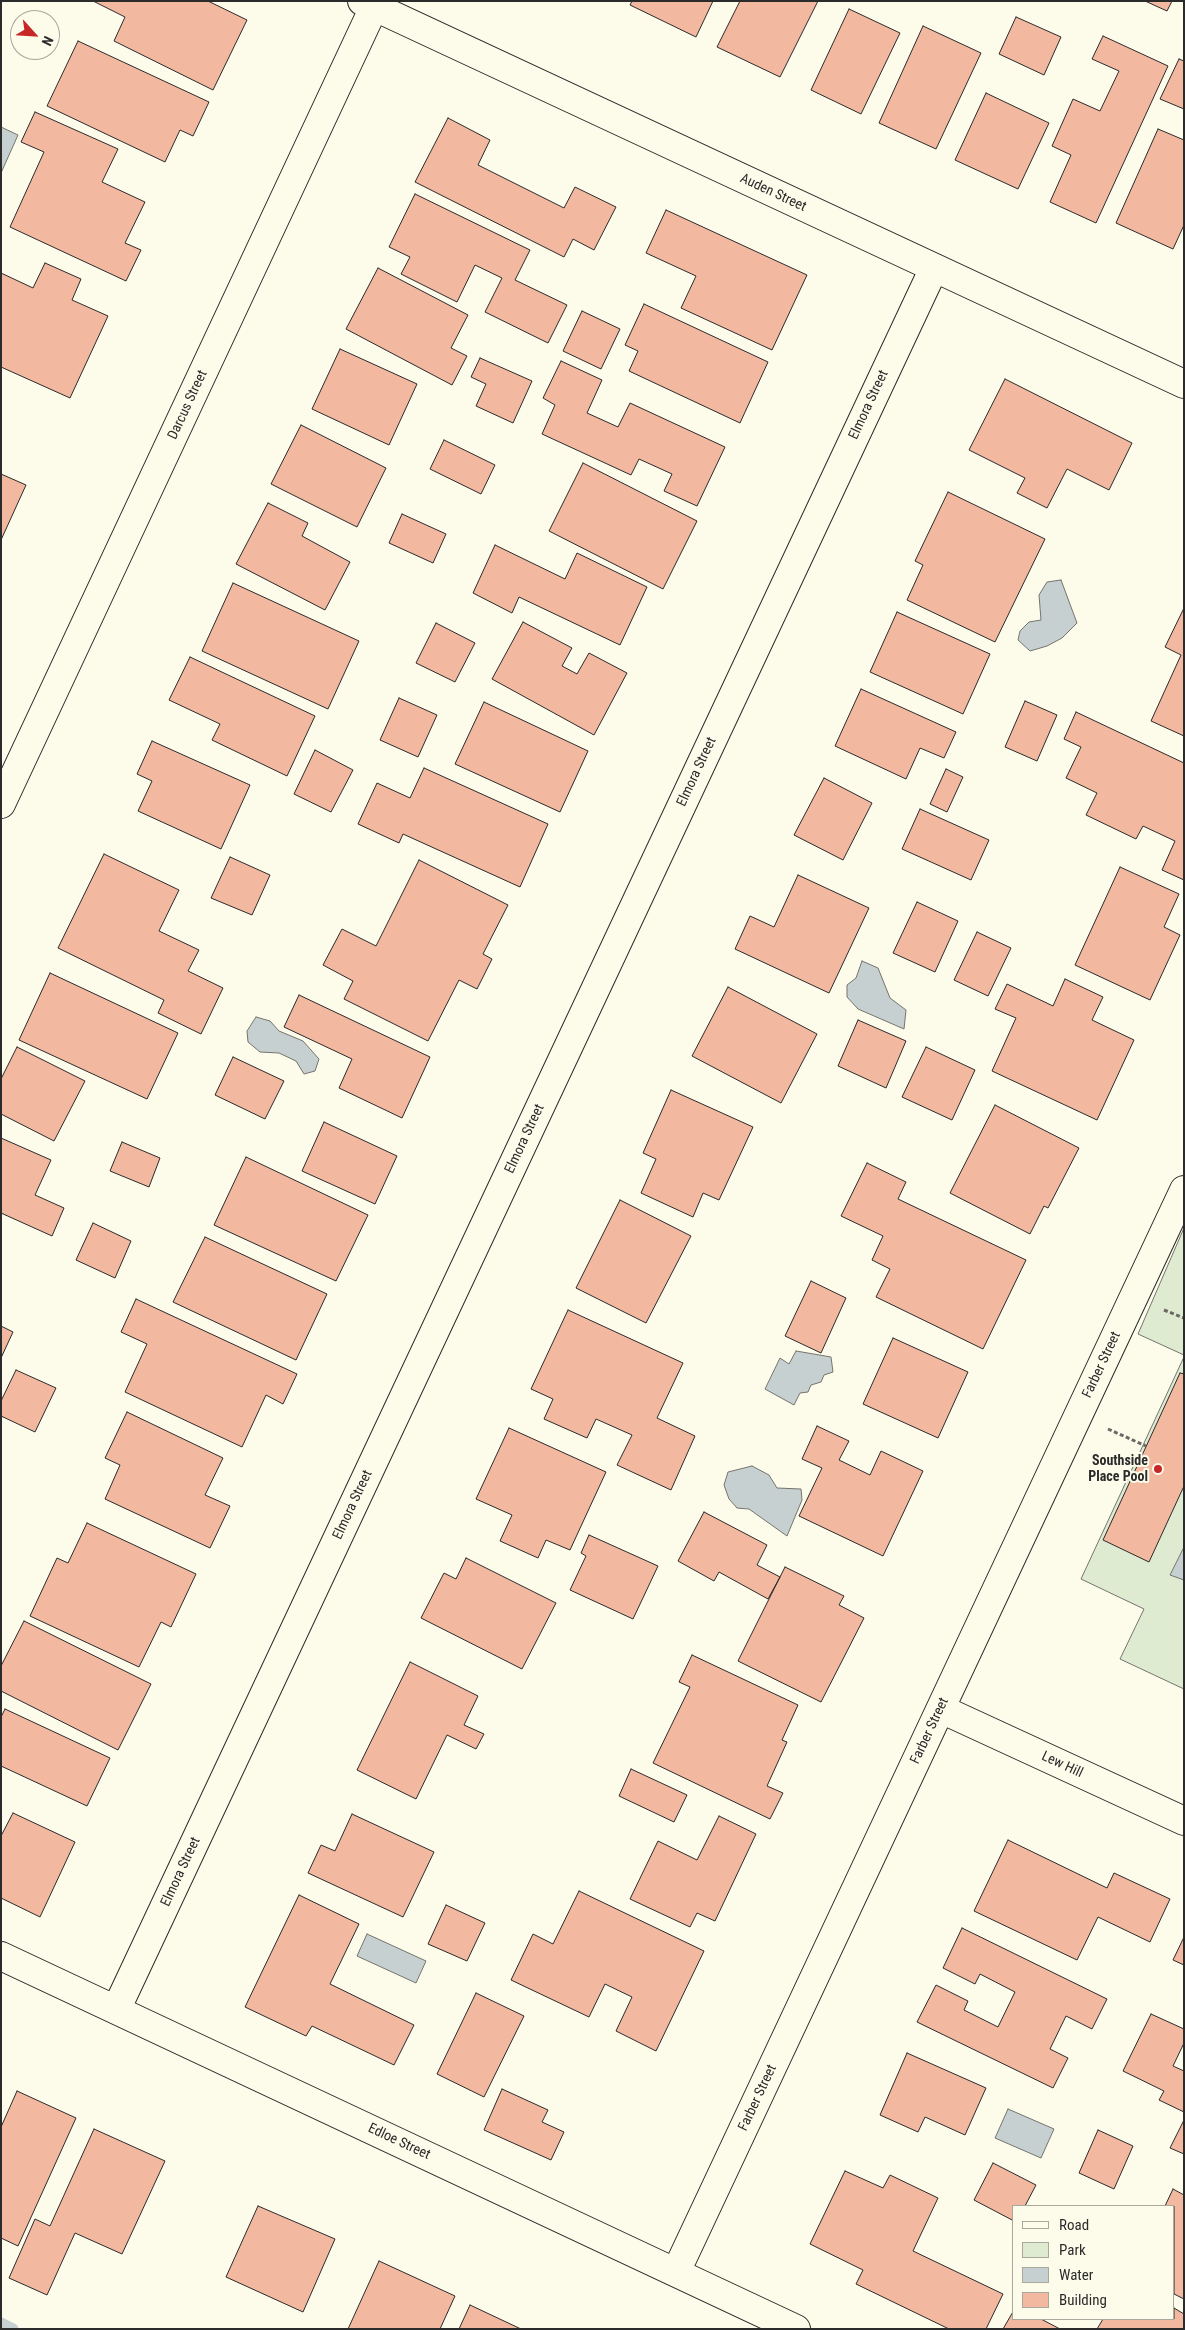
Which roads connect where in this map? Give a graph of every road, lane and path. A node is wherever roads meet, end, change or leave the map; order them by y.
1 (368, 4) edge
2 (934, 268) junction
3 (1184, 384) edge
4 (1, 804) edge
5 (1184, 1190) edge
6 (1079, 1416) junction
7 (1146, 1446) dead end
8 (940, 1708) junction
9 (1184, 1821) edge
10 (1, 1956) edge
11 (116, 2010) junction
12 (676, 2272) junction
13 (796, 2329) edge

1 - 2 street, Auden Street
1 - 4 street, Darcus Street
2 - 3 street, Auden Street
2 - 11 street, Elmora Street
5 - 6 street, Farber Street
6 - 7 path
6 - 8 street, Farber Street
8 - 9 street, Lew Hill
8 - 12 street, Farber Street
10 - 11 street, Edloe Street
11 - 12 street, Edloe Street
12 - 13 street, Edloe Street

